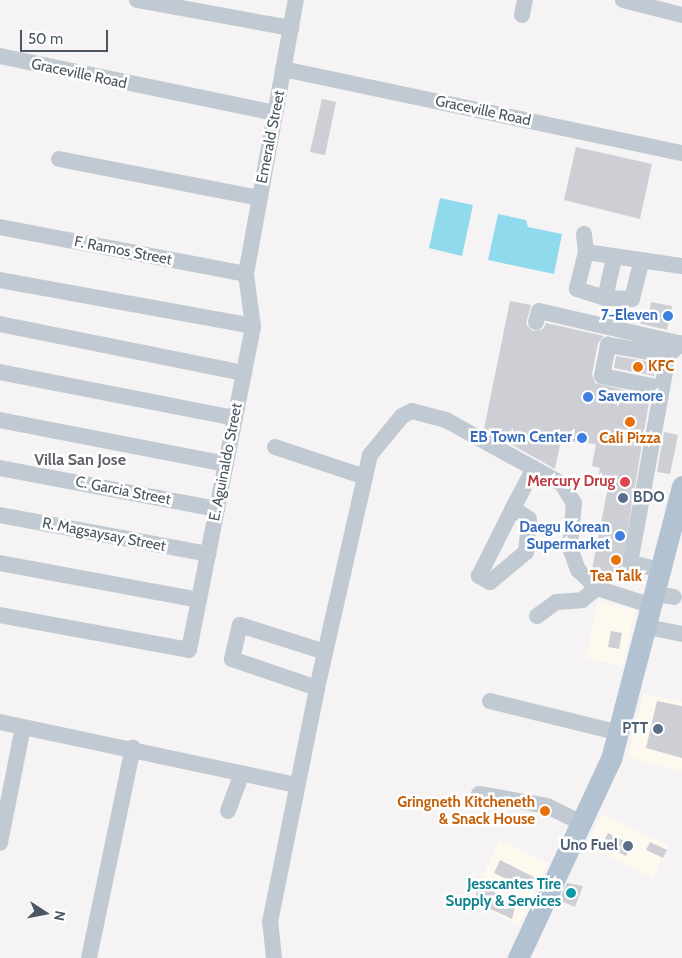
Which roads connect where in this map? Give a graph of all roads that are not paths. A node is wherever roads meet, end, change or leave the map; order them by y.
1 (137, 0) edge
2 (296, 0) edge
3 (623, 0) edge
4 (682, 15) edge
5 (291, 28) junction
6 (0, 56) edge
7 (284, 69) junction
8 (275, 113) junction
9 (682, 153) edge
10 (59, 159) dead end
11 (259, 198) junction
12 (0, 227) edge
13 (584, 234) dead end
14 (586, 252) junction
15 (614, 258) junction
16 (641, 262) junction
17 (682, 266) edge
18 (246, 274) junction
19 (0, 281) edge
20 (605, 298) junction
21 (536, 322) dead end
22 (0, 324) edge
23 (253, 326) junction
24 (676, 347) edge
25 (0, 372) edge
26 (244, 373) junction
27 (662, 388) junction
28 (235, 418) junction
29 (0, 420) edge
30 (275, 447) dead end
31 (226, 464) junction
32 (0, 468) edge
33 (534, 468) junction
34 (365, 477) junction
35 (682, 487) edge
36 (513, 508) dead end
37 (217, 509) junction
38 (0, 515) edge
39 (208, 554) junction
40 (0, 563) edge
41 (661, 570) junction
42 (596, 588) junction
43 (661, 599) junction
44 (200, 600) junction
45 (0, 615) edge
46 (537, 616) dead end
47 (647, 627) junction
48 (682, 634) edge
49 (325, 652) junction
50 (317, 688) junction
51 (490, 701) dead end
52 (0, 722) edge
53 (23, 727) junction
54 (620, 733) junction
55 (133, 748) junction
56 (242, 773) junction
57 (298, 785) junction
58 (479, 794) dead end
59 (228, 811) dead end
60 (582, 823) junction
61 (0, 843) edge
62 (90, 958) edge
63 (274, 958) edge
64 (518, 958) edge

1 - 5 street
2 - 5 street, Emerald Street
3 - 4 street
5 - 7 street, Emerald Street
6 - 8 street, Graceville Road
7 - 8 street, Emerald Street
7 - 9 street, Graceville Road
8 - 11 street, Emerald Street
10 - 11 street
11 - 18 street, Emerald Street
12 - 18 street, F. Ramos Street
13 - 14 street
14 - 15 street
14 - 20 street
15 - 16 street
15 - 20 street
16 - 17 street
16 - 20 street
18 - 23 street, E. Aguinaldo Street
19 - 23 street
21 - 24 street
22 - 26 street
23 - 26 street, E. Aguinaldo Street
24 - 27 street
24 - 27 street
25 - 28 street
26 - 28 street, E. Aguinaldo Street
27 - 41 street
28 - 31 street, E. Aguinaldo Street
29 - 31 street
30 - 34 street
31 - 37 street, E. Aguinaldo Street
32 - 37 street, C. Garcia Street
33 - 34 street
33 - 36 street
33 - 42 street
34 - 49 street
35 - 41 main road
37 - 39 street, E. Aguinaldo Street
38 - 39 street, R. Magsaysay Street
39 - 44 street, E. Aguinaldo Street
40 - 44 street
41 - 43 main road
42 - 43 street
42 - 46 street
43 - 47 main road
44 - 45 street, E. Aguinaldo Street
47 - 48 street
47 - 54 main road
49 - 50 street
49 - 50 street
50 - 57 street
51 - 54 street
52 - 53 street
53 - 55 street
53 - 61 street
54 - 60 main road
55 - 56 street
55 - 62 street
56 - 57 street
56 - 59 street
57 - 63 street
58 - 60 street
60 - 64 main road

